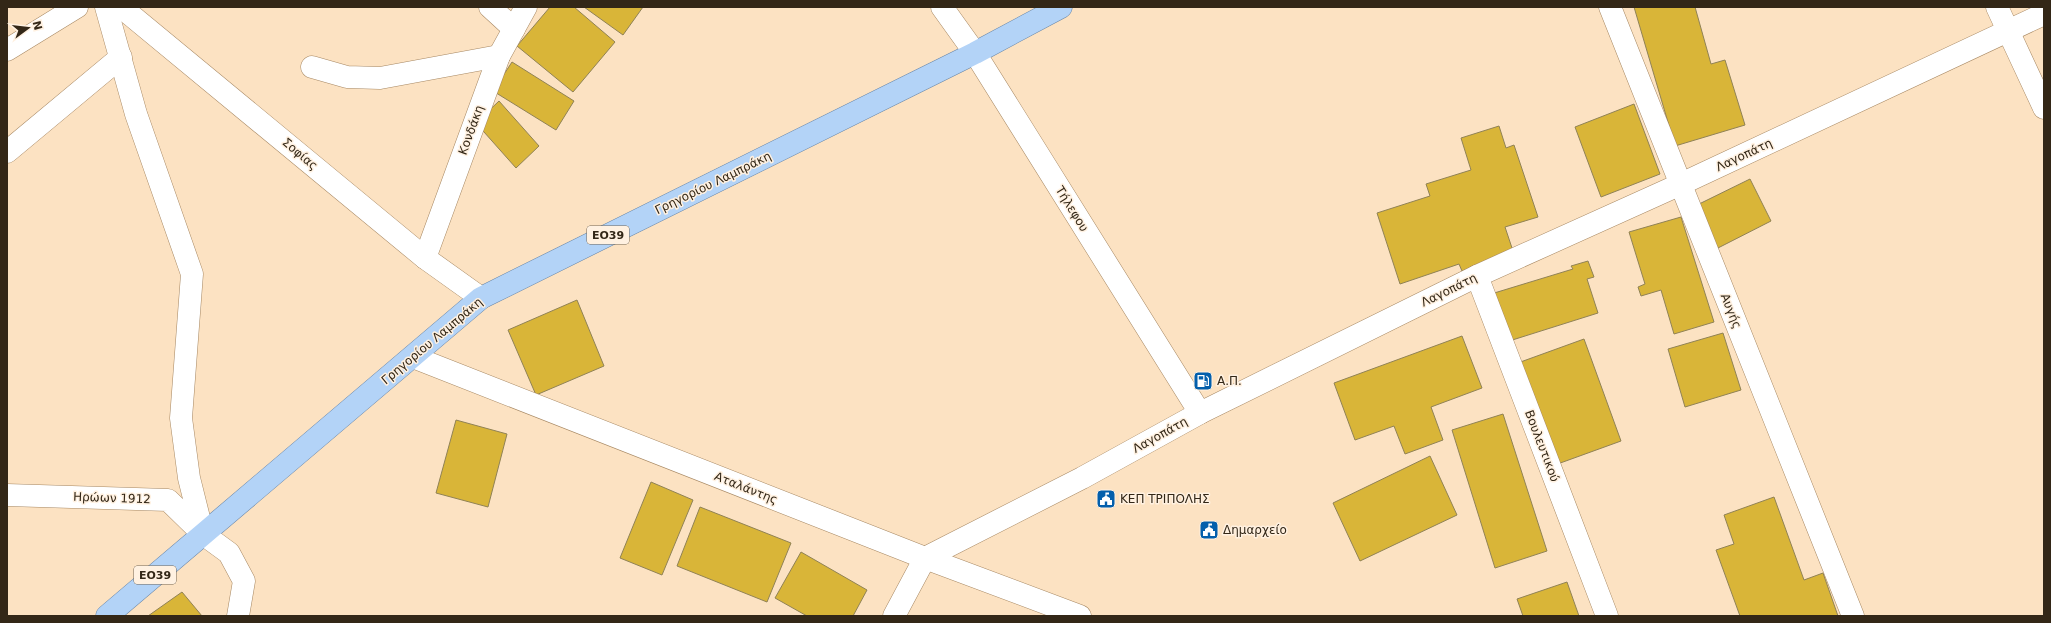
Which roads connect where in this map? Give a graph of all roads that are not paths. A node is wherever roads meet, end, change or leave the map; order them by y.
1 (78, 7) edge
2 (106, 7) edge
3 (121, 7) edge
4 (490, 7) edge
5 (526, 7) edge
6 (942, 7) edge
7 (1061, 7) edge
8 (1610, 7) edge
9 (1996, 7) edge
10 (2044, 14) edge
11 (514, 29) junction
12 (2008, 32) junction
13 (7, 50) edge
14 (975, 53) junction
15 (499, 56) junction
16 (121, 57) junction
17 (312, 67) dead end
18 (2044, 108) edge
19 (7, 152) edge
20 (1681, 184) junction
21 (425, 258) junction
22 (1476, 276) junction
23 (481, 298) junction
24 (413, 357) junction
25 (1200, 413) junction
26 (7, 495) edge
27 (202, 534) junction
28 (925, 558) junction
29 (107, 616) edge
30 (238, 616) edge
31 (894, 616) edge
32 (1080, 616) edge
33 (1607, 616) edge
34 (1853, 616) edge

1 - 13 street
2 - 16 street
3 - 21 street, Σοφίας
4 - 11 street
5 - 11 street, Κονδάκη
6 - 14 street, Τήλεφου
7 - 14 main road, Γρηγορίου Λαμπράκη / ΕΟ39
8 - 20 street, Αυγής
9 - 12 street
10 - 12 street, Λαγοπάτη
11 - 15 street, Κονδάκη
12 - 18 street
12 - 20 street, Λαγοπάτη
14 - 23 main road, Γρηγορίου Λαμπράκη / ΕΟ39
14 - 25 street, Τήλεφου
15 - 17 street
15 - 21 street, Κονδάκη
16 - 19 street
16 - 27 street
20 - 22 street, Λαγοπάτη
20 - 34 street, Αυγής
21 - 23 street, Σοφίας
22 - 25 street, Λαγοπάτη
22 - 33 street, Βουλευτικού
23 - 24 main road, Γρηγορίου Λαμπράκη / ΕΟ39
24 - 27 main road, Γρηγορίου Λαμπράκη / ΕΟ39
24 - 28 street, Αταλάντης
25 - 28 street, Λαγοπάτη
26 - 27 street, Ηρώων 1912
27 - 29 main road, Γρηγορίου Λαμπράκη / ΕΟ39
27 - 30 street, Ηρώων 1912
28 - 31 street
28 - 32 street, Αταλάντης

